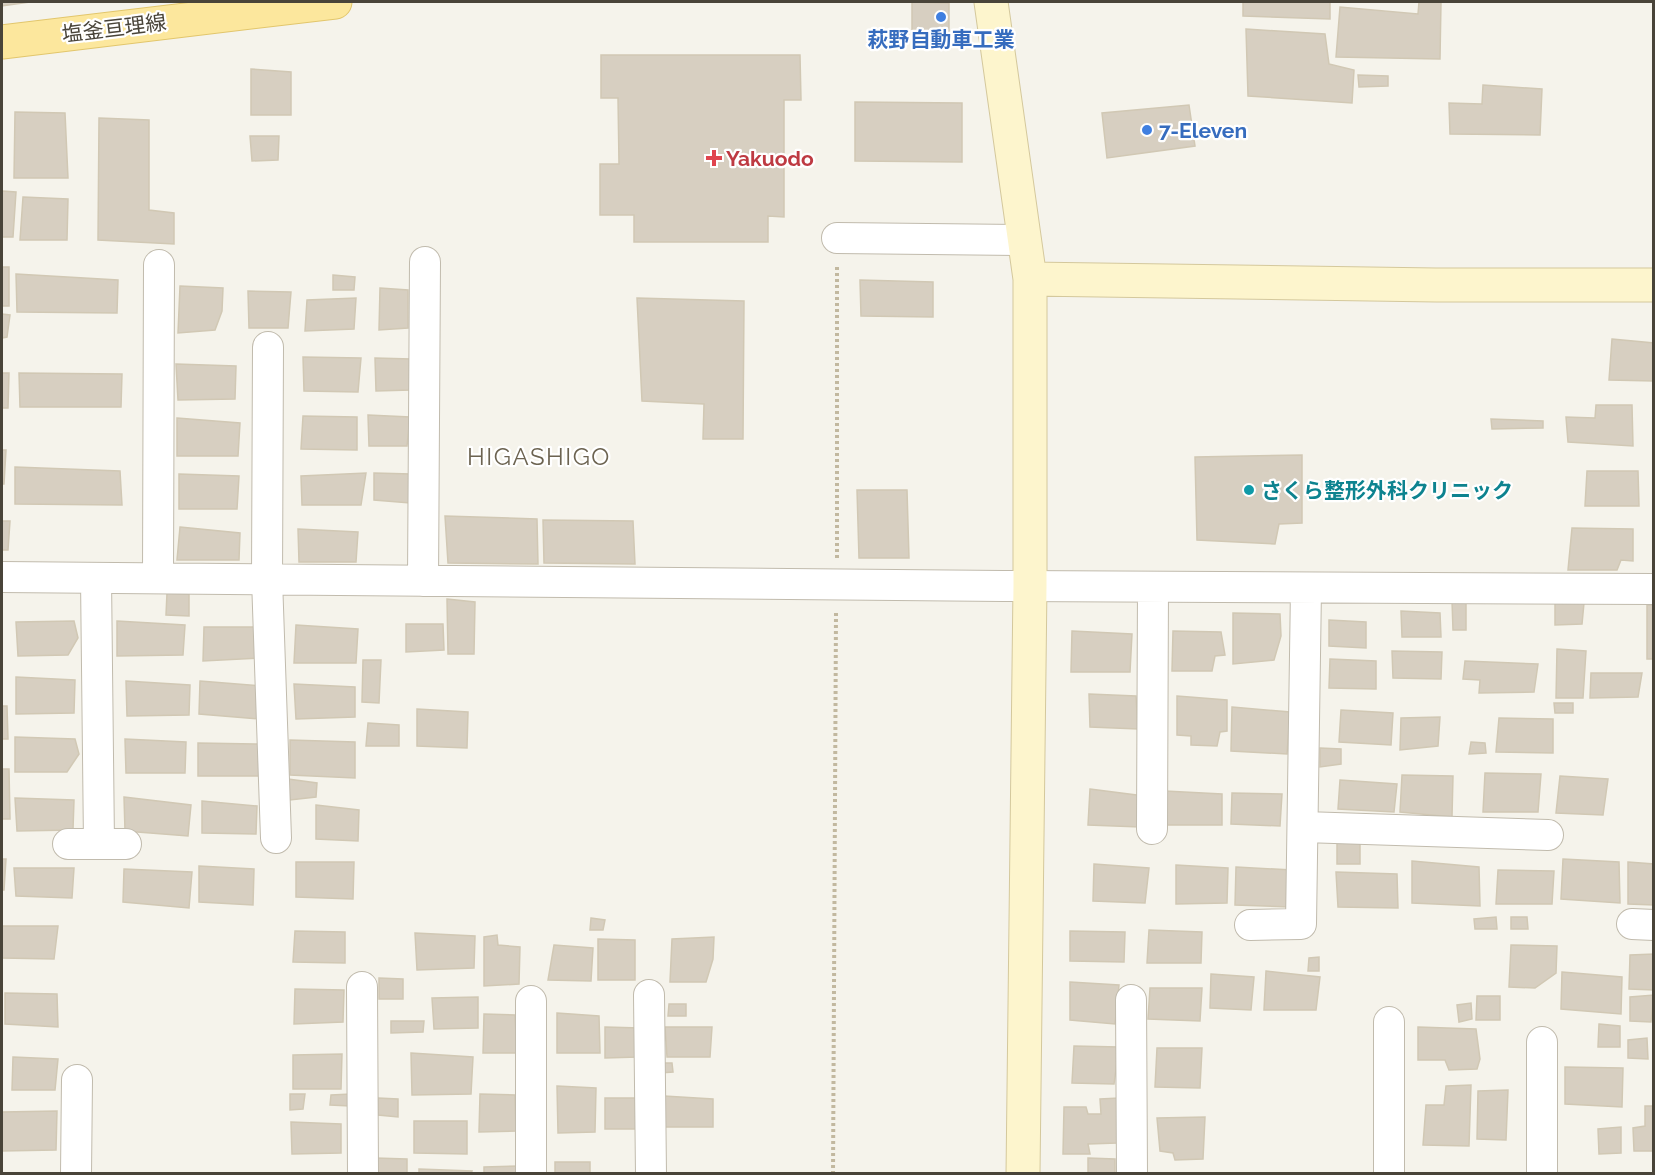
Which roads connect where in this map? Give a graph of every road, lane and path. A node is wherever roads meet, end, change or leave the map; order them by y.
1 (334, 2) edge
2 (992, 2) edge
3 (2, 42) edge
4 (837, 238) joint
5 (1025, 240) junction
6 (425, 262) dead end
7 (159, 264) dead end
8 (1030, 279) junction
9 (1653, 285) edge
10 (268, 347) dead end
11 (2, 577) edge
12 (96, 578) junction
13 (158, 578) junction
14 (267, 579) junction
15 (423, 581) junction
16 (837, 584) junction
17 (1030, 585) junction
18 (1153, 586) junction
19 (1306, 588) junction
20 (1653, 589) edge
21 (1304, 827) junction
22 (1152, 829) dead end
23 (1548, 835) dead end
24 (276, 838) dead end
25 (68, 844) dead end
26 (1250, 925) dead end
27 (362, 987) dead end
28 (649, 995) dead end
29 (1131, 999) dead end
30 (531, 1001) dead end
31 (1389, 1022) dead end
32 (1542, 1042) dead end
33 (76, 1080) dead end
34 (76, 1173) edge
35 (363, 1173) edge
36 (531, 1173) edge
37 (651, 1173) edge
38 (833, 1173) edge
39 (1023, 1173) edge
40 (1132, 1173) edge
41 (1389, 1173) edge
42 (1542, 1173) edge

1 - 3 main road, 塩釜亘理線
2 - 5 street
4 - 5 street
4 - 16 path
5 - 8 street
6 - 15 street
7 - 13 street
8 - 9 street
8 - 17 street
10 - 14 street
11 - 12 street
12 - 13 street
12 - 25 street
13 - 14 street
14 - 15 street
14 - 24 street
15 - 16 street
16 - 17 street
16 - 38 path
17 - 18 street
17 - 39 street
18 - 19 street
18 - 22 street
19 - 20 street
19 - 21 street
21 - 23 street
21 - 26 street
27 - 35 street
28 - 37 street
29 - 40 street
30 - 36 street
31 - 41 street
32 - 42 street
33 - 34 street

